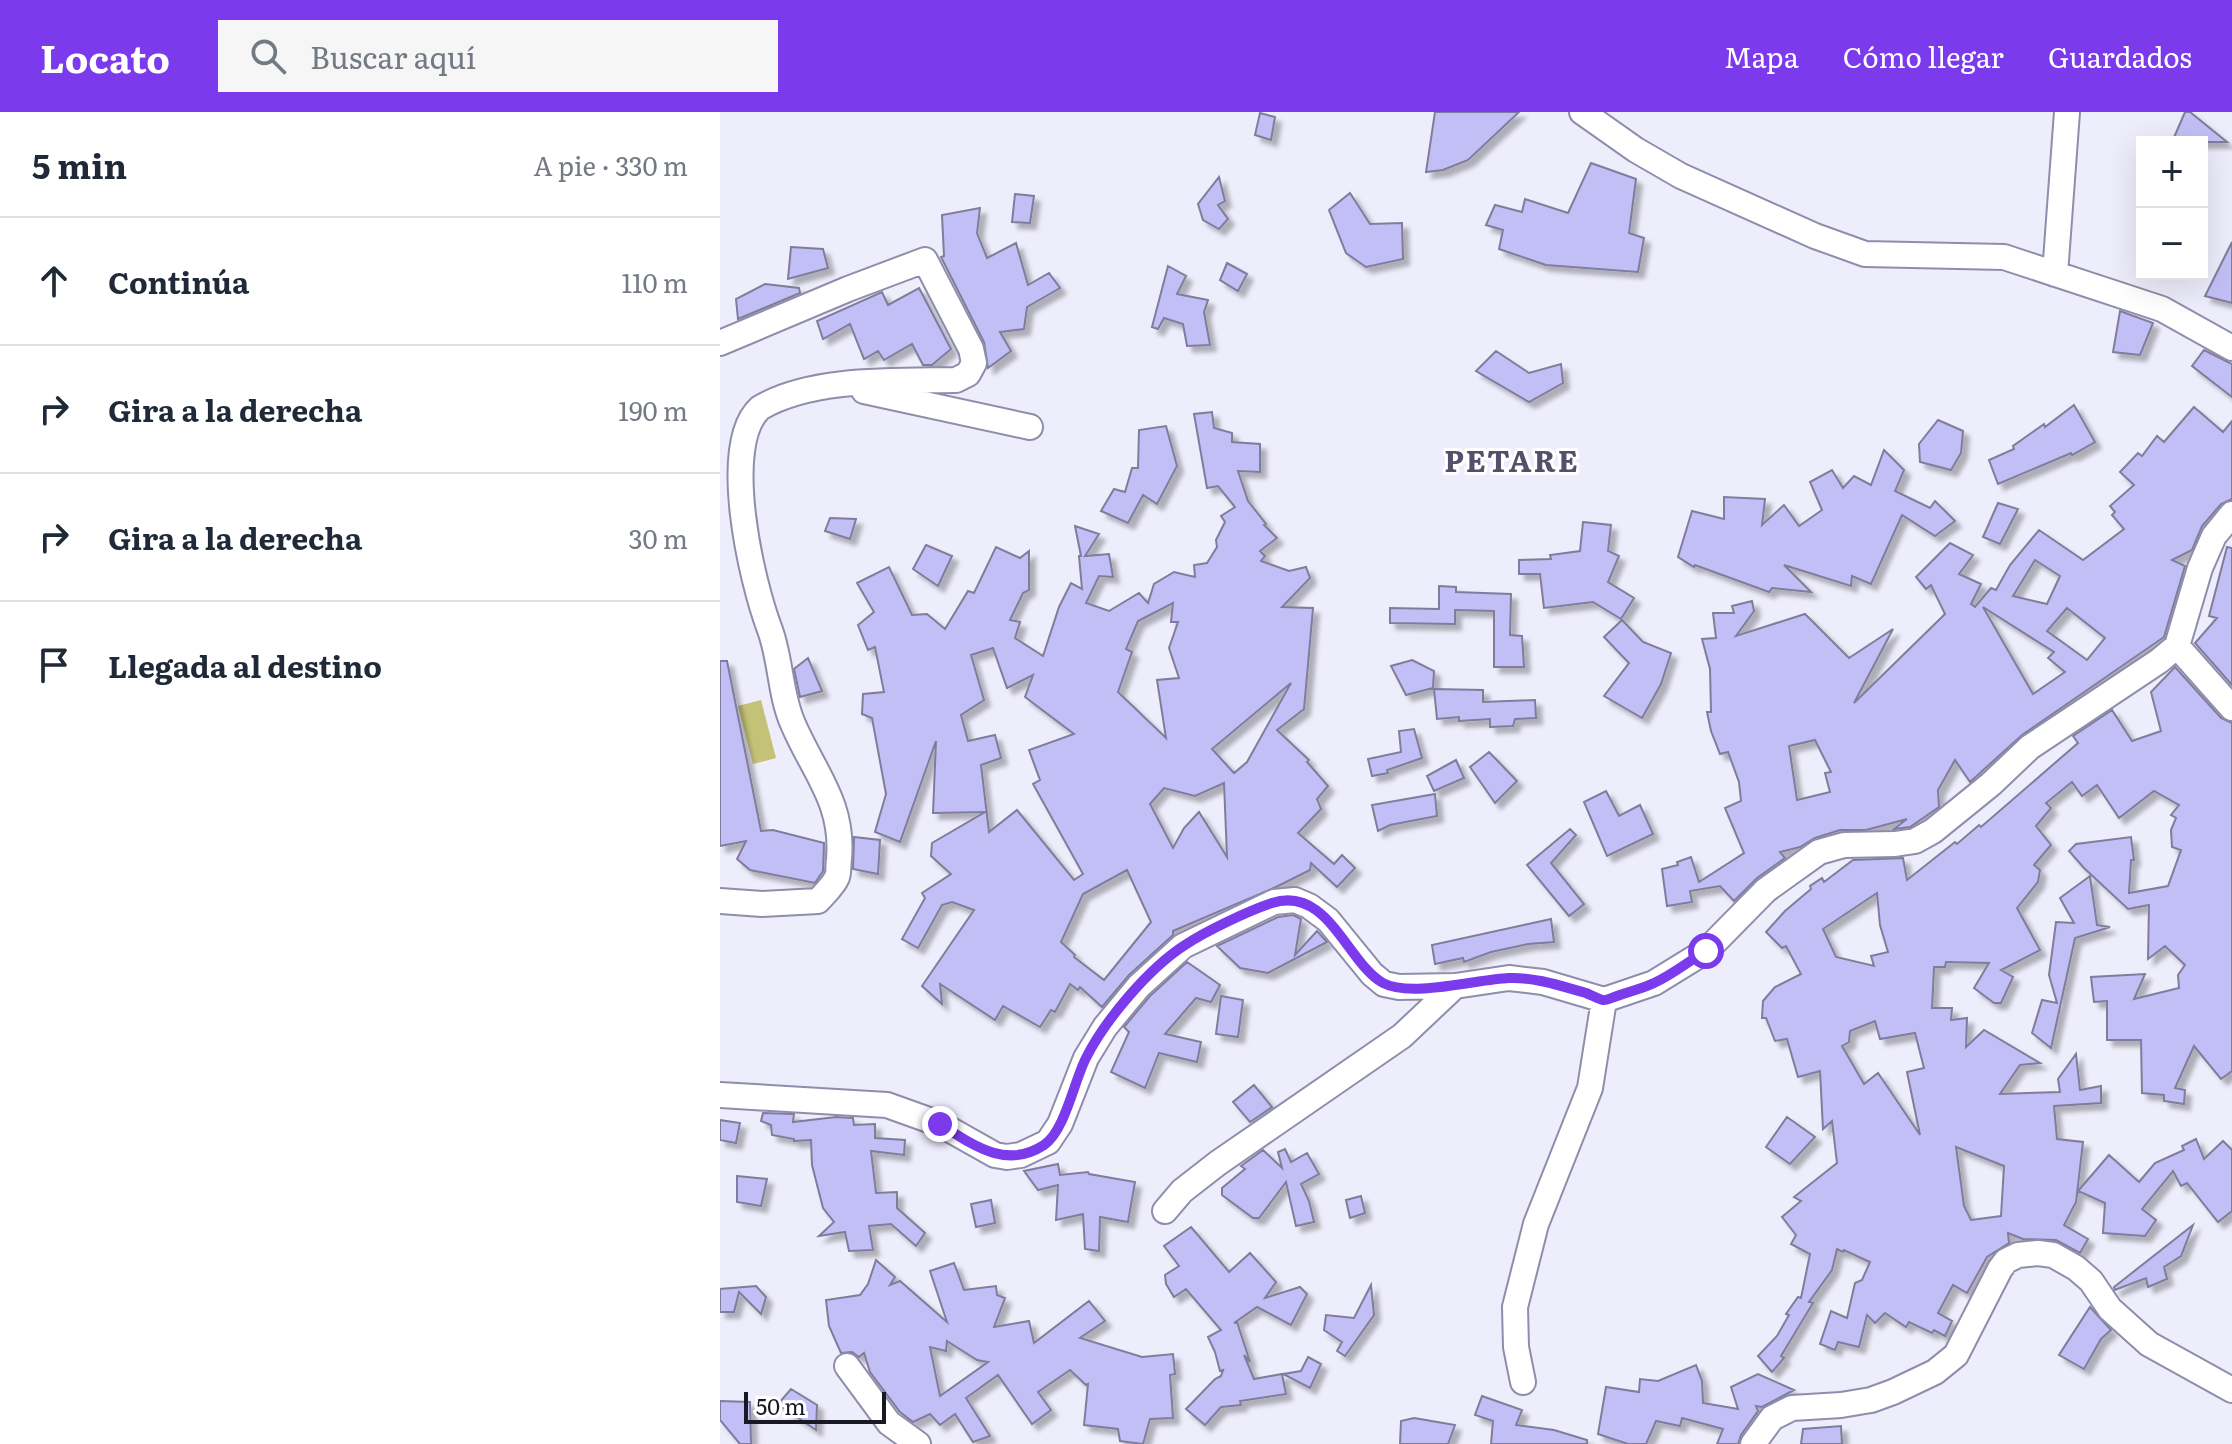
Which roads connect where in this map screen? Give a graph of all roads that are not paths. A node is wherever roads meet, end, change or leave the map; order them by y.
1 (1582, 112) edge
2 (2067, 112) edge
3 (2055, 274) junction
4 (720, 343) edge
5 (2232, 348) edge
6 (842, 386) junction
7 (1030, 427) dead end
8 (2232, 514) edge
9 (2177, 646) junction
10 (2232, 708) edge
11 (720, 901) edge
12 (1455, 986) junction
13 (1604, 1000) junction
14 (720, 1095) edge
15 (1165, 1211) dead end
16 (847, 1366) dead end
17 (1523, 1382) dead end
18 (2232, 1390) edge
19 (918, 1444) edge
20 (1753, 1444) edge

1 - 3 street
2 - 3 street
3 - 5 street
4 - 6 street
6 - 7 street
6 - 11 street
8 - 9 street
9 - 10 street
9 - 13 street
12 - 13 street
12 - 14 street
12 - 15 street
13 - 17 street
16 - 19 street
18 - 20 street

